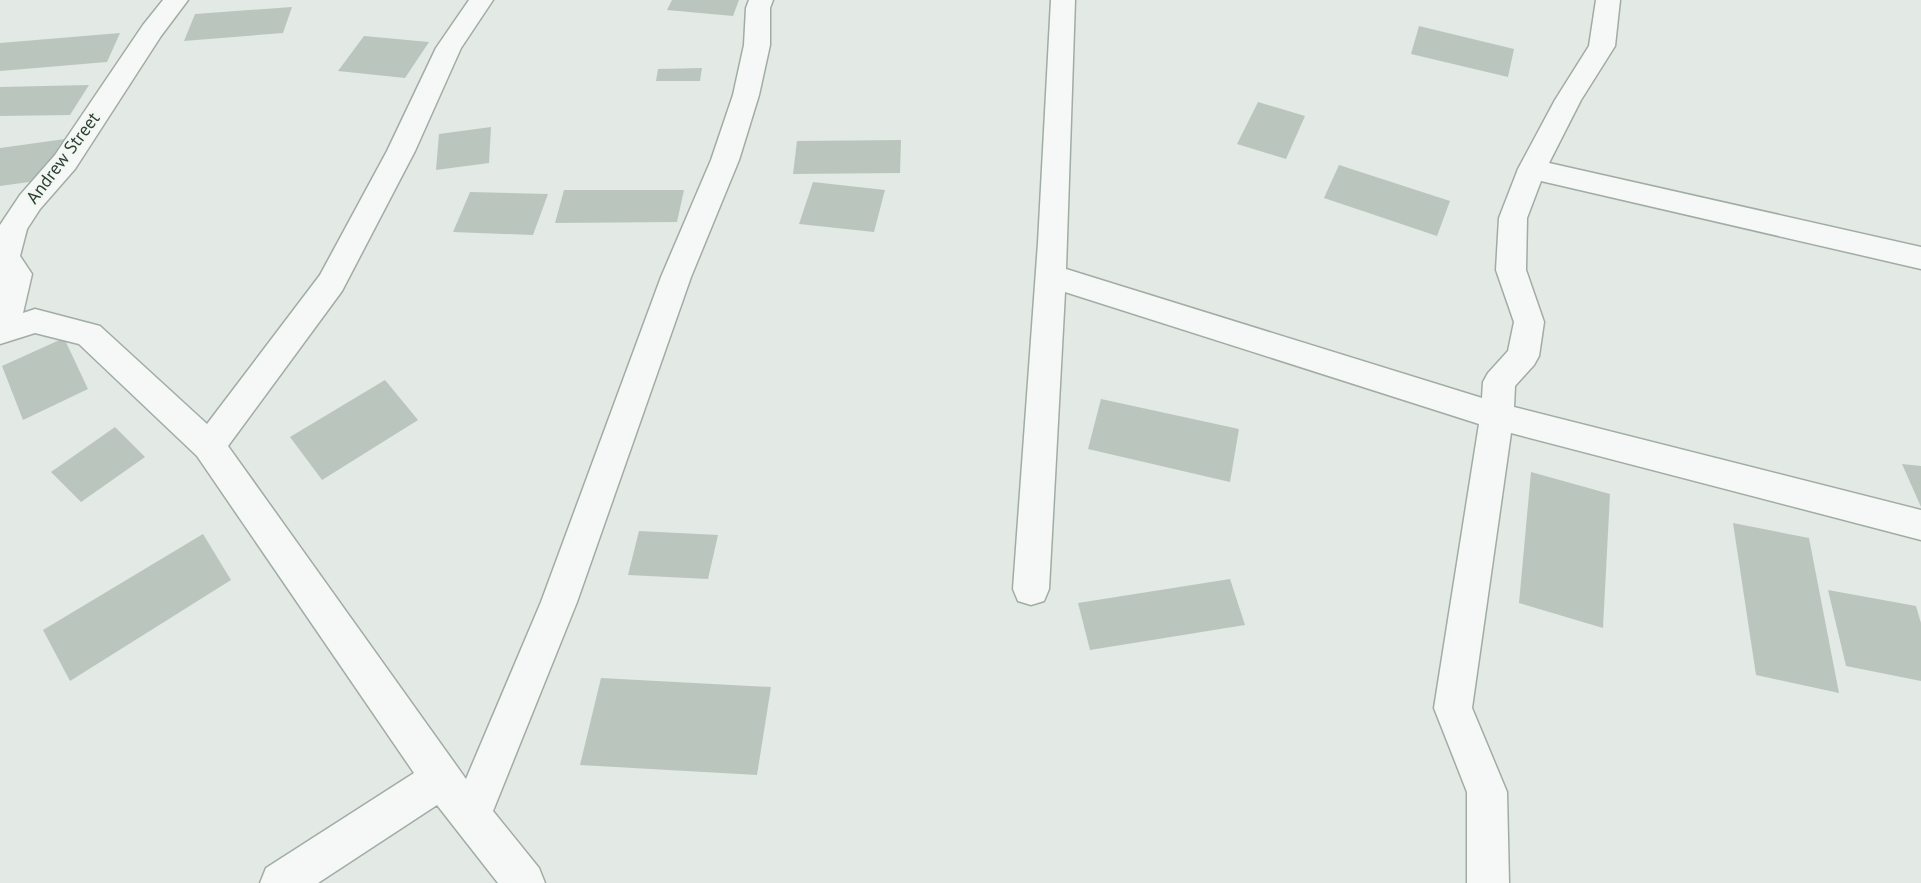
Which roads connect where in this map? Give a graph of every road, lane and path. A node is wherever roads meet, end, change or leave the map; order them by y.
1 (176, 0) edge
2 (481, 0) edge
3 (761, 0) edge
4 (1063, 0) edge
5 (1608, 0) edge
6 (1532, 169) junction
7 (1921, 258) edge
8 (1051, 276) junction
9 (3, 330) edge
10 (1497, 416) junction
11 (209, 446) junction
12 (1921, 525) edge
13 (1031, 588) dead end
14 (441, 779) junction
15 (471, 815) junction
16 (281, 883) edge
17 (524, 883) edge
18 (1488, 883) edge

1 - 9 street, Andrew Street
2 - 11 street
3 - 15 street
4 - 8 street
5 - 6 street
6 - 7 street
6 - 10 street
8 - 10 street
8 - 13 street
9 - 11 street
10 - 12 street
10 - 18 street
11 - 14 street
14 - 15 street
14 - 16 street
15 - 17 street

